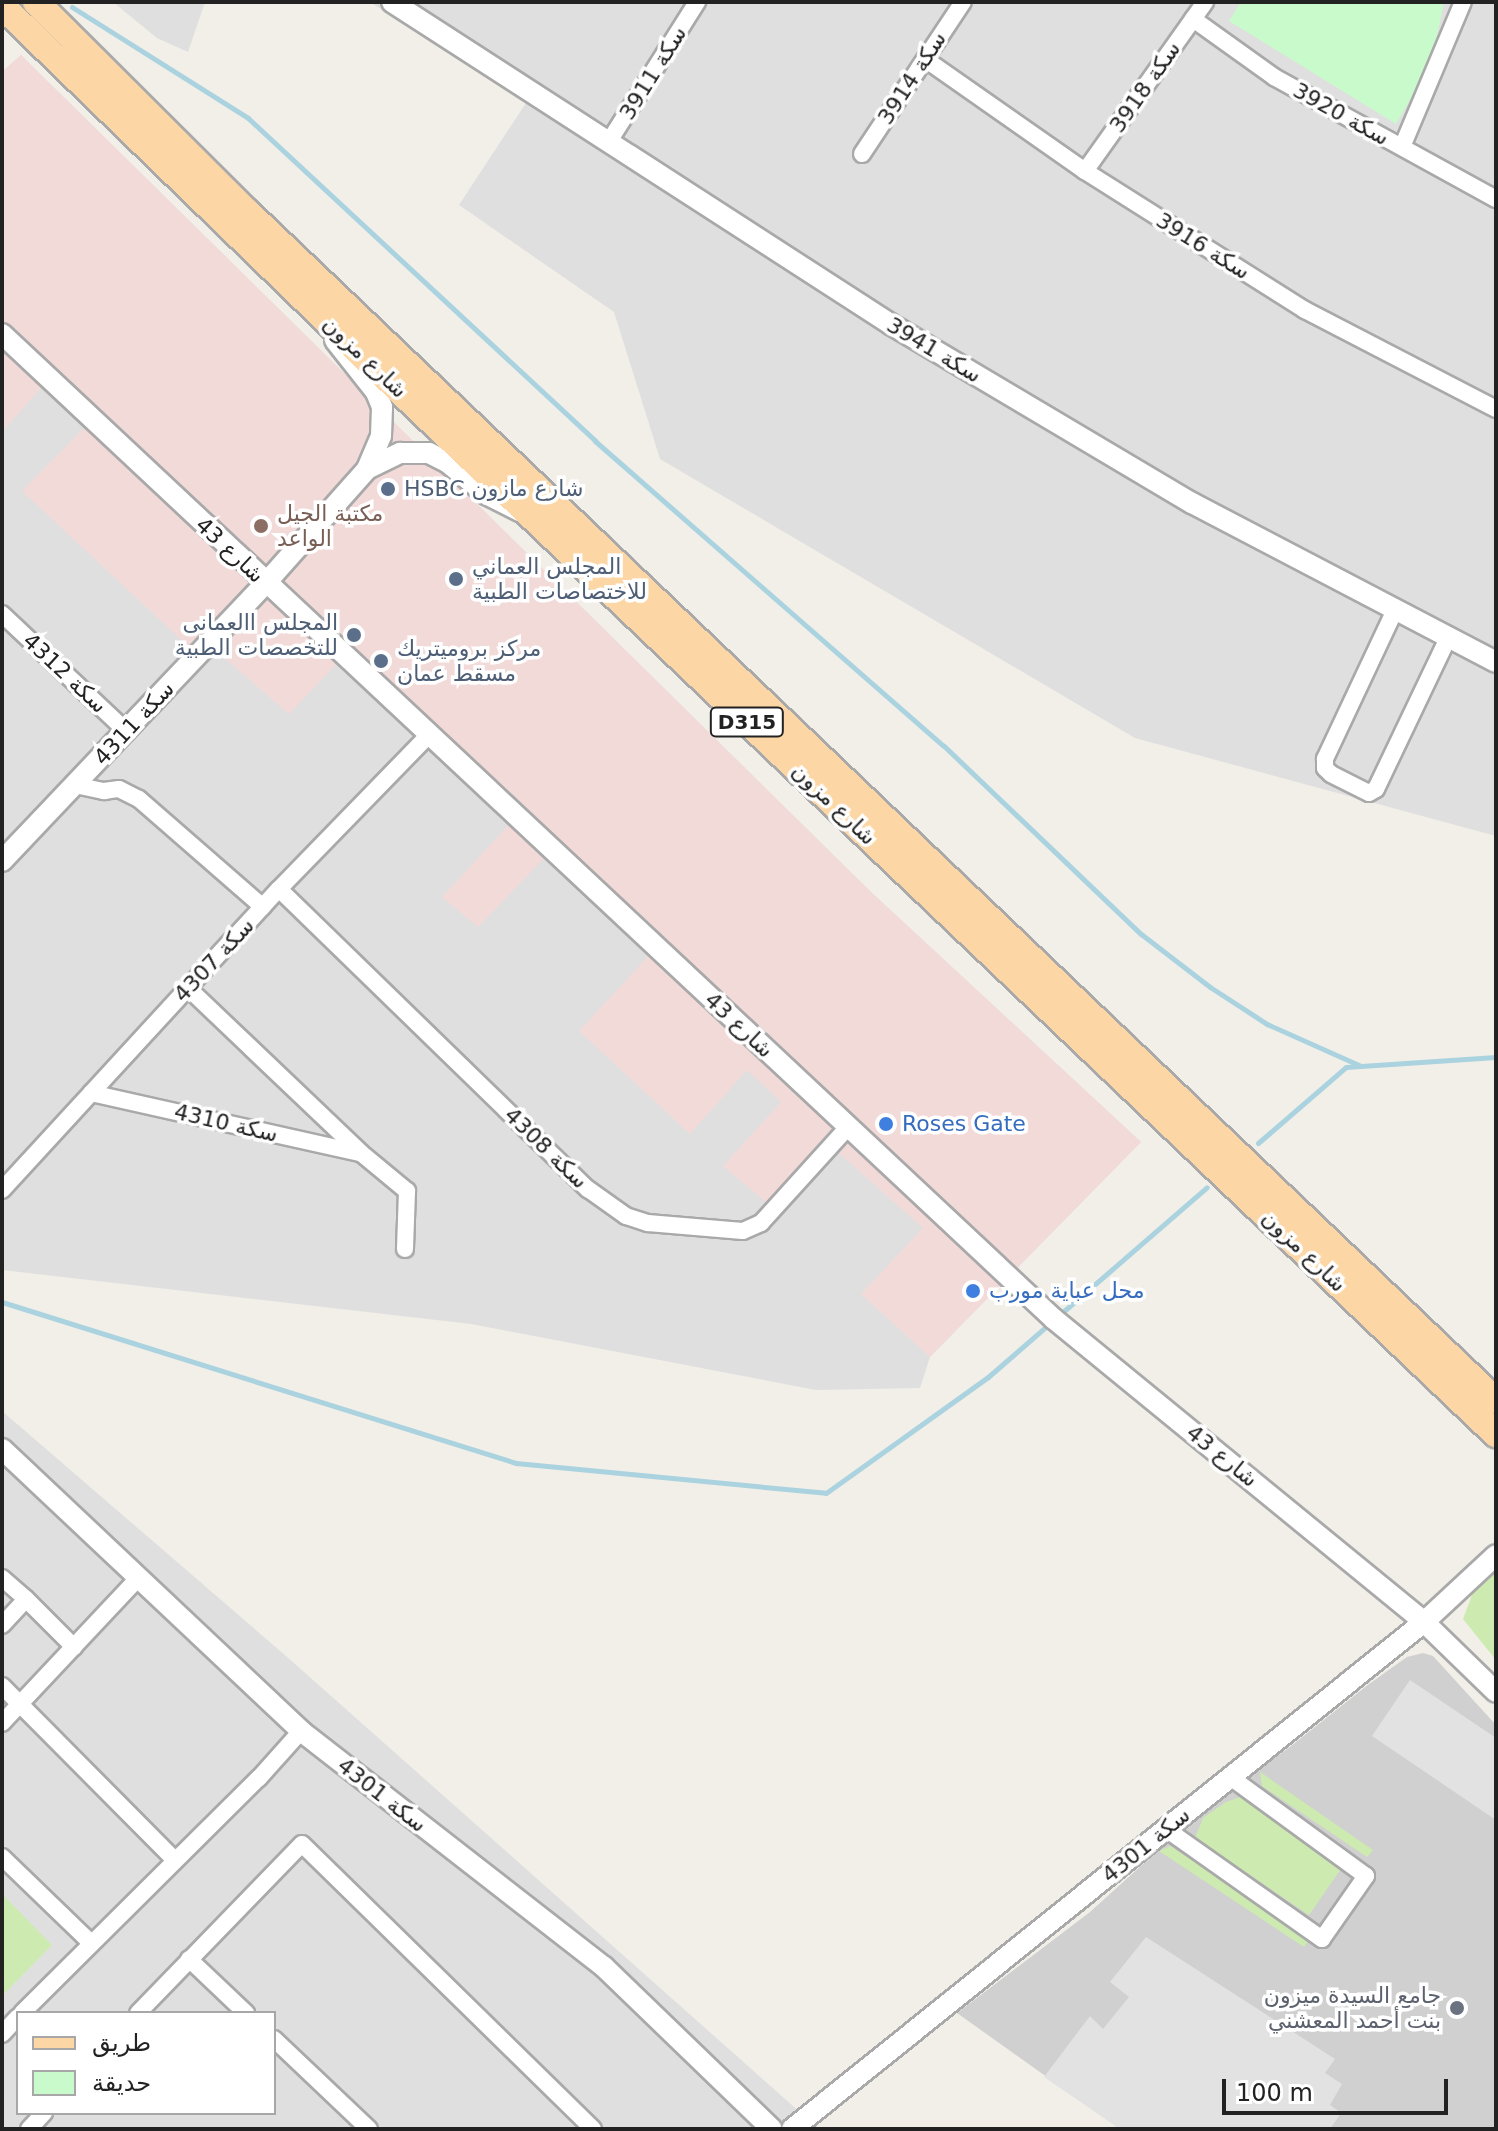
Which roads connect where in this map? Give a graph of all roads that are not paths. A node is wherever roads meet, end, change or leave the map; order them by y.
1 (36, 2) edge
2 (392, 2) edge
3 (697, 2) edge
4 (963, 2) edge
5 (1205, 2) edge
6 (1463, 2) edge
7 (2, 6) edge
8 (1193, 19) junction
9 (925, 59) junction
10 (608, 143) junction
11 (1402, 147) junction
12 (862, 154) dead end
13 (1085, 171) junction
14 (1496, 199) edge
15 (328, 322) junction
16 (2, 334) edge
17 (1496, 409) edge
18 (367, 469) junction
19 (530, 514) junction
20 (265, 584) junction
21 (1395, 610) junction
22 (2, 614) edge
23 (1448, 638) junction
24 (1496, 662) edge
25 (127, 732) junction
26 (429, 735) junction
27 (75, 785) junction
28 (2, 861) edge
29 (279, 889) junction
30 (263, 907) junction
31 (188, 988) junction
32 (91, 1093) junction
33 (847, 1128) junction
34 (361, 1153) junction
35 (2, 1190) edge
36 (405, 1249) dead end
37 (1413, 1355) junction
38 (1496, 1401) edge
39 (1496, 1434) edge
40 (2, 1449) edge
41 (1496, 1451) edge
42 (1496, 1555) edge
43 (2, 1578) edge
44 (138, 1578) junction
45 (26, 1599) junction
46 (1424, 1622) junction
47 (2, 1625) edge
48 (74, 1647) junction
49 (2, 1686) edge
50 (1496, 1692) edge
51 (20, 1704) junction
52 (2, 1723) edge
53 (301, 1731) junction
54 (1230, 1777) junction
55 (1166, 1829) junction
56 (2, 1857) edge
57 (175, 1860) junction
58 (90, 1942) junction
59 (189, 1959) junction
60 (24, 2011) edge
61 (140, 2011) edge
62 (244, 2011) edge
63 (16, 2019) edge
64 (2, 2034) edge
65 (276, 2041) edge
66 (369, 2129) edge
67 (593, 2129) edge
68 (772, 2129) edge
69 (792, 2129) edge

1 - 38 main road, شارع مزون / D315
2 - 10 street, سكة 3941
3 - 10 street, سكة 3911
4 - 9 street, سكة 3914
5 - 8 street, سكة 3918
6 - 11 street
7 - 15 main road, شارع مزون / D315
8 - 11 street, سكة 3920
8 - 13 street, سكة 3918
9 - 12 street, سكة 3914
9 - 13 street, سكة 3916
10 - 21 street, سكة 3941
11 - 14 street, سكة 3920
13 - 17 street, سكة 3916
15 - 18 street
15 - 19 main road, شارع مزون / D315
16 - 20 street, شارع 43
18 - 19 street
18 - 20 street, سكة 4311
19 - 37 main road, شارع مزون / D315
20 - 25 street, سكة 4311
20 - 26 street, شارع 43
21 - 23 street, سكة 3941
21 - 23 street
22 - 25 street, سكة 4312
23 - 24 street, سكة 3941
25 - 27 street, سكة 4311
26 - 29 street, سكة 4307
26 - 33 street, شارع 43
27 - 28 street, سكة 4311
27 - 30 street
29 - 30 street, سكة 4307
29 - 33 street, سكة 4308
30 - 31 street, سكة 4307
31 - 32 street, سكة 4307
31 - 34 street, سكة 4310
32 - 34 street, سكة 4310
32 - 35 street, سكة 4307
33 - 46 street, شارع 43
34 - 36 street, سكة 4310
37 - 39 main road, شارع مزون / D315
37 - 41 main road
40 - 44 street, سكة 4301
42 - 46 street, سكة 4301
43 - 45 street
44 - 48 street
44 - 53 street, سكة 4301
45 - 47 street
45 - 48 street
46 - 50 street, شارع 43
46 - 54 street, سكة 4301
48 - 51 street
49 - 51 street
51 - 52 street
51 - 57 street
53 - 57 street
53 - 68 street, سكة 4301
54 - 55 street, سكة 4301
54 - 55 street
55 - 69 street, سكة 4301
56 - 58 street
57 - 58 street
58 - 60 street
59 - 61 street
59 - 62 street
59 - 67 street
63 - 64 street
65 - 66 street

